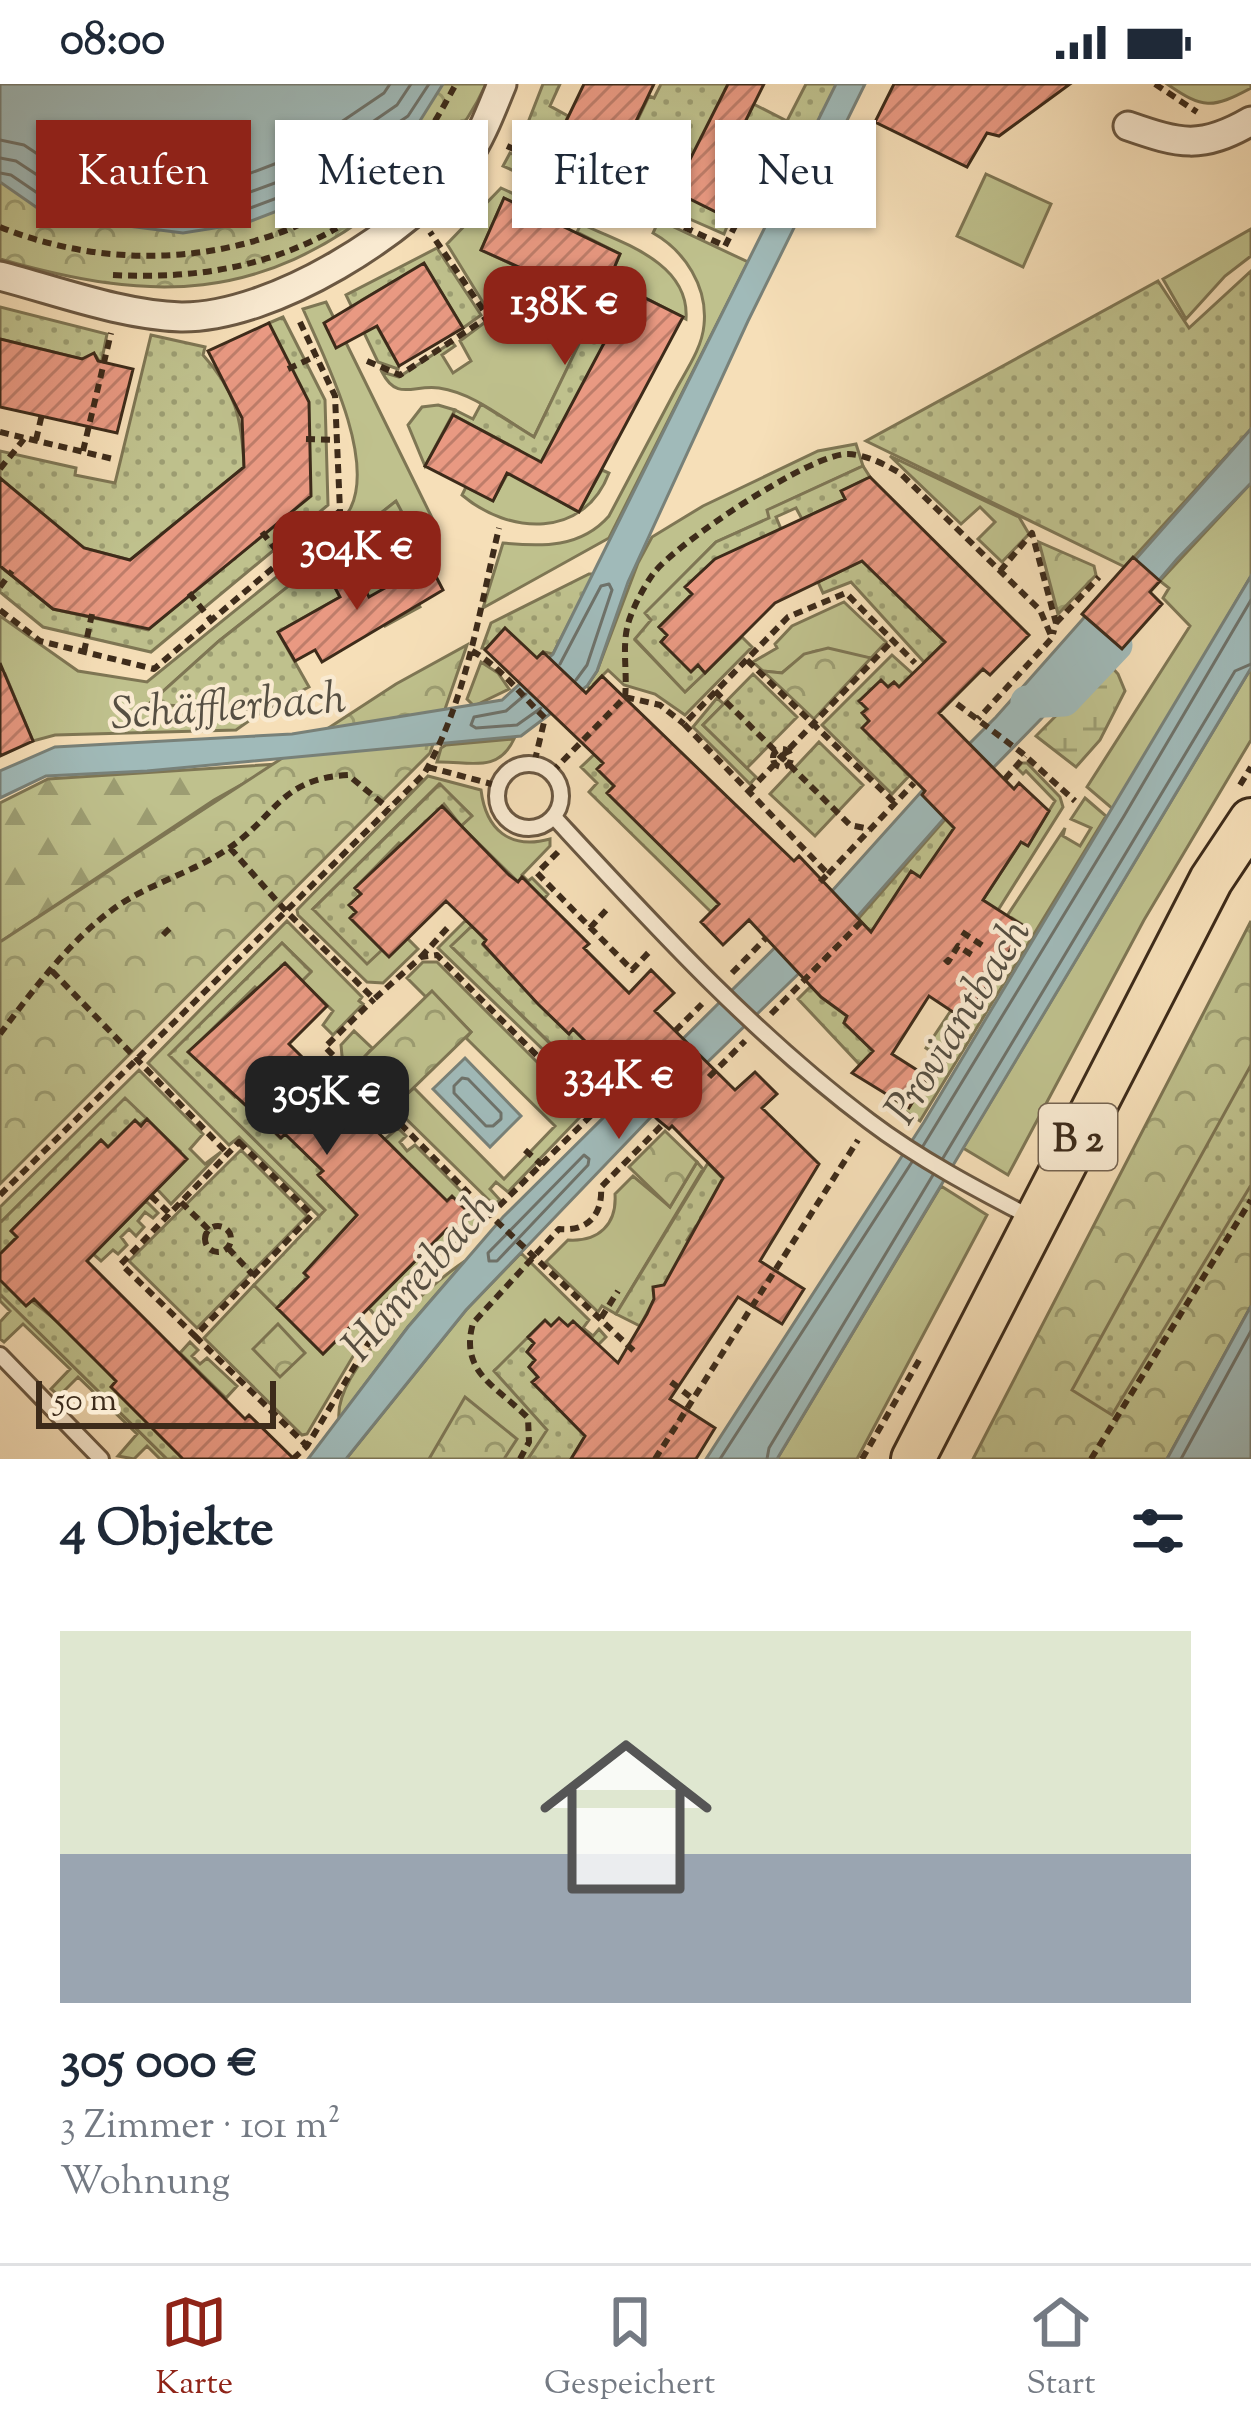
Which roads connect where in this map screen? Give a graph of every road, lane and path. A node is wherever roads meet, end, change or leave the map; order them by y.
1 (456, 84) edge
2 (502, 84) edge
3 (1156, 84) edge
4 (1171, 95) dead end
5 (484, 120) edge
6 (1251, 121) edge
7 (1127, 126) dead end
8 (506, 146) dead end
9 (512, 149) edge
10 (0, 227) edge
11 (336, 228) edge
12 (389, 228) edge
13 (426, 228) edge
14 (685, 228) edge
15 (733, 228) edge
16 (97, 272) dead end
17 (0, 276) edge
18 (286, 289) junction
19 (117, 307) junction
20 (316, 356) junction
21 (368, 361) dead end
22 (288, 369) dead end
23 (42, 414) dead end
24 (0, 432) edge
25 (25, 438) junction
26 (36, 440) junction
27 (306, 440) dead end
28 (339, 440) junction
29 (83, 451) junction
30 (113, 459) dead end
31 (0, 470) edge
32 (499, 528) dead end
33 (262, 532) dead end
34 (285, 561) junction
35 (12, 571) dead end
36 (1000, 571) junction
37 (1099, 577) dead end
38 (0, 587) edge
39 (188, 592) dead end
40 (0, 610) edge
41 (92, 614) dead end
42 (212, 621) junction
43 (1056, 622) junction
44 (1052, 638) junction
45 (893, 640) junction
46 (472, 650) junction
47 (84, 652) junction
48 (746, 659) junction
49 (915, 663) dead end
50 (715, 691) junction
51 (625, 697) junction
52 (957, 704) dead end
53 (979, 720) junction
54 (684, 724) junction
55 (814, 724) junction
56 (1023, 754) junction
57 (782, 757) junction
58 (533, 764) junction
59 (428, 767) junction
60 (551, 772) junction
61 (1005, 779) dead end
62 (914, 783) dead end
63 (499, 786) junction
64 (748, 792) junction
65 (1075, 801) dead end
66 (895, 803) junction
67 (388, 808) junction
68 (554, 817) junction
69 (1251, 820) edge
70 (870, 830) junction
71 (573, 838) junction
72 (230, 848) junction
73 (828, 874) junction
74 (820, 882) dead end
75 (611, 904) dead end
76 (284, 909) junction
77 (861, 922) dead end
78 (451, 924) dead end
79 (173, 926) dead end
80 (590, 928) junction
81 (962, 932) dead end
82 (163, 935) dead end
83 (665, 935) junction
84 (766, 938) dead end
85 (983, 946) dead end
86 (421, 957) junction
87 (975, 957) dead end
88 (945, 959) dead end
89 (52, 970) junction
90 (717, 989) junction
91 (374, 999) junction
92 (758, 1028) junction
93 (675, 1031) dead end
94 (0, 1034) edge
95 (137, 1060) junction
96 (710, 1077) dead end
97 (623, 1084) dead end
98 (594, 1113) junction
99 (870, 1122) junction
100 (664, 1123) dead end
101 (525, 1150) dead end
102 (228, 1154) junction
103 (542, 1165) junction
104 (0, 1196) edge
105 (151, 1196) dead end
106 (1251, 1200) edge
107 (181, 1202) junction
108 (1019, 1211) junction
109 (169, 1214) junction
110 (490, 1215) junction
111 (209, 1230) junction
112 (228, 1249) junction
113 (532, 1256) junction
114 (254, 1275) junction
115 (618, 1291) dead end
116 (600, 1318) junction
117 (195, 1336) junction
118 (636, 1353) dead end
119 (0, 1355) edge
120 (671, 1382) dead end
121 (693, 1399) junction
122 (307, 1446) junction
123 (101, 1459) edge
124 (293, 1459) edge
125 (520, 1459) edge
126 (655, 1459) edge
127 (914, 1459) edge
128 (1091, 1459) edge

1 - 10 path
2 - 5 street
3 - 4 path
6 - 7 street
8 - 9 path
11 - 16 path
12 - 18 street
13 - 21 path
14 - 15 path
17 - 19 street
18 - 19 street
18 - 20 path
19 - 29 path
20 - 22 path
20 - 28 path
23 - 26 path
24 - 25 path
25 - 26 path
25 - 31 path
26 - 29 path
27 - 28 path
28 - 34 path
29 - 30 path
32 - 46 path
33 - 34 path
34 - 42 path
35 - 38 path
36 - 43 path
36 - 44 path
36 - 51 path
37 - 43 path
39 - 42 path
40 - 47 path
41 - 47 path
42 - 47 path
43 - 44 path
44 - 53 path
45 - 48 path
45 - 49 path
45 - 55 path
46 - 58 path
46 - 59 path
48 - 50 path
48 - 55 path
50 - 54 path
50 - 57 path
51 - 54 path
51 - 60 path
52 - 53 path
53 - 56 path
54 - 64 path
55 - 57 path
55 - 66 path
56 - 61 path
56 - 65 path
57 - 64 path
57 - 70 path
58 - 60 lane
58 - 63 lane
59 - 63 path
59 - 67 path
60 - 68 lane
62 - 66 path
63 - 68 lane
64 - 73 path
66 - 70 path
67 - 72 path
67 - 76 path
68 - 71 lane
69 - 108 main road, B 2
70 - 73 path
71 - 80 path
71 - 83 lane
72 - 76 path
72 - 89 path
73 - 74 path
75 - 80 path
76 - 91 path
76 - 95 path
77 - 92 path
78 - 86 path
79 - 82 path
80 - 83 path
81 - 85 path
83 - 90 lane
84 - 90 path
86 - 91 path
86 - 98 path
87 - 88 path
89 - 94 path
89 - 95 path
90 - 92 lane
90 - 93 path
91 - 110 path
92 - 96 path
92 - 99 lane
95 - 102 path
95 - 104 path
97 - 98 path
98 - 103 path
99 - 108 lane
99 - 121 path
100 - 113 path
101 - 103 path
102 - 107 path
102 - 114 path
103 - 110 path
105 - 109 path
106 - 128 path
107 - 109 path
107 - 111 path
108 - 127 main road, B 2
109 - 117 path
110 - 113 path
110 - 122 path
111 - 112 path
111 - 112 path
112 - 114 path
113 - 116 path
113 - 125 path
114 - 117 path
115 - 116 path
116 - 118 path
117 - 122 path
119 - 123 lane
120 - 121 path
121 - 126 path
122 - 124 path

